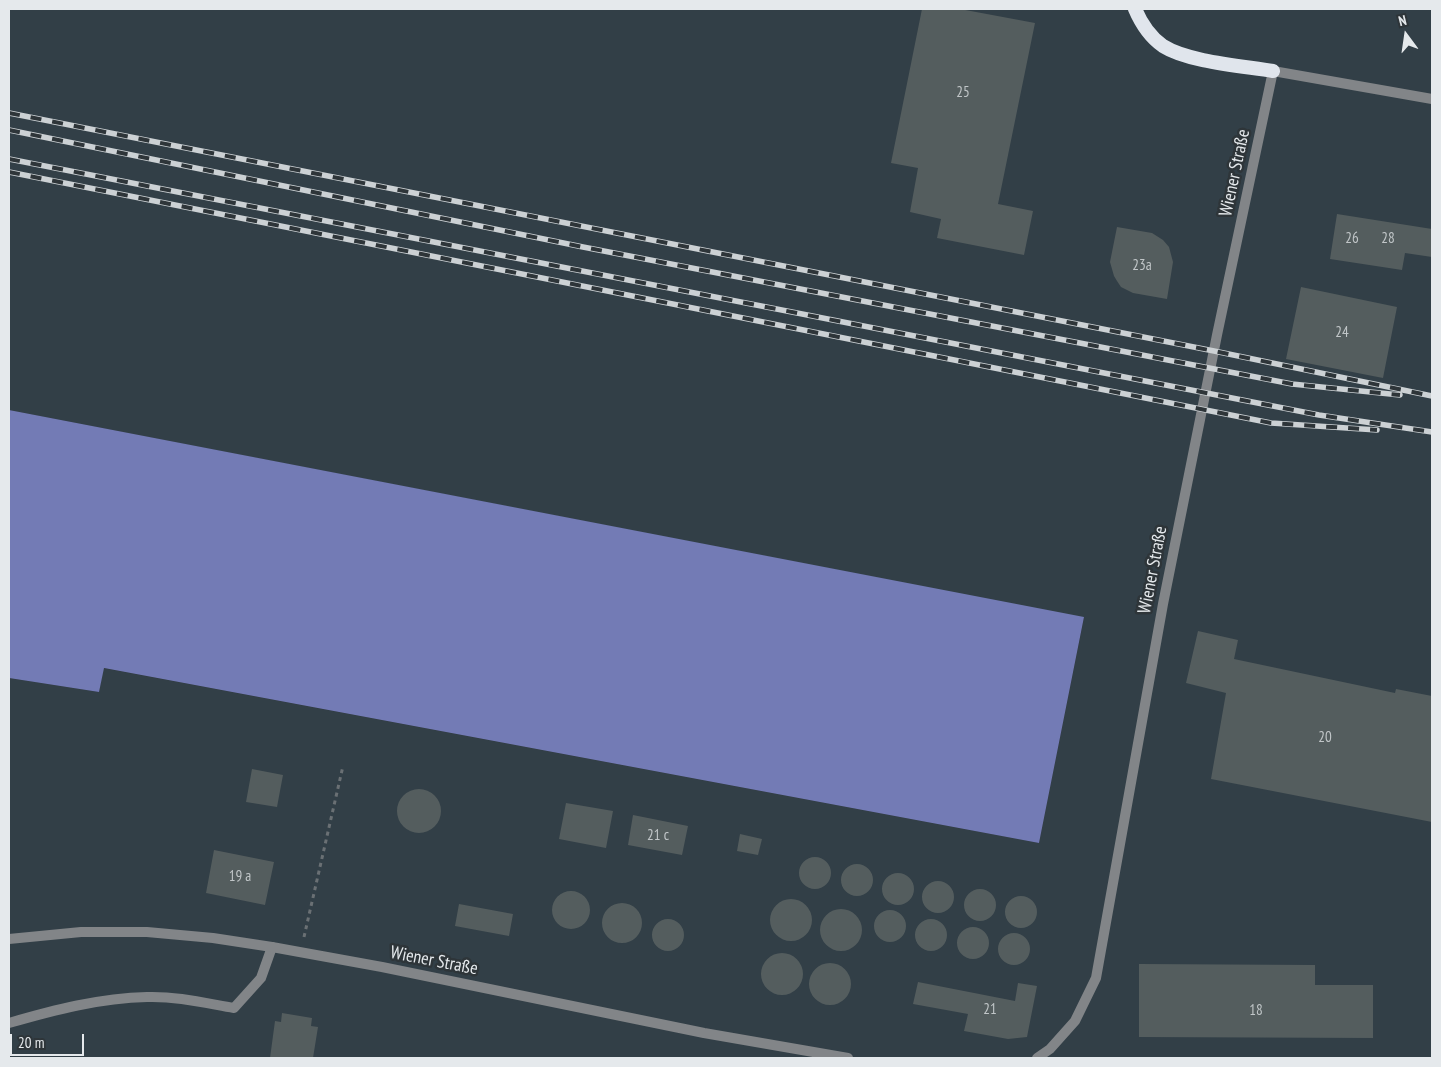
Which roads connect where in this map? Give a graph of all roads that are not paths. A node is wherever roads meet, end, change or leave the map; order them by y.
1 (1135, 9) edge
2 (1273, 71) junction
3 (1432, 99) edge
4 (9, 939) edge
5 (272, 946) junction
6 (9, 1023) edge
7 (848, 1058) edge
8 (1037, 1058) edge

1 - 2 highway
2 - 3 street
2 - 8 street, Wiener Straße
4 - 5 street, Wiener Straße
5 - 6 street
5 - 7 street, Wiener Straße

